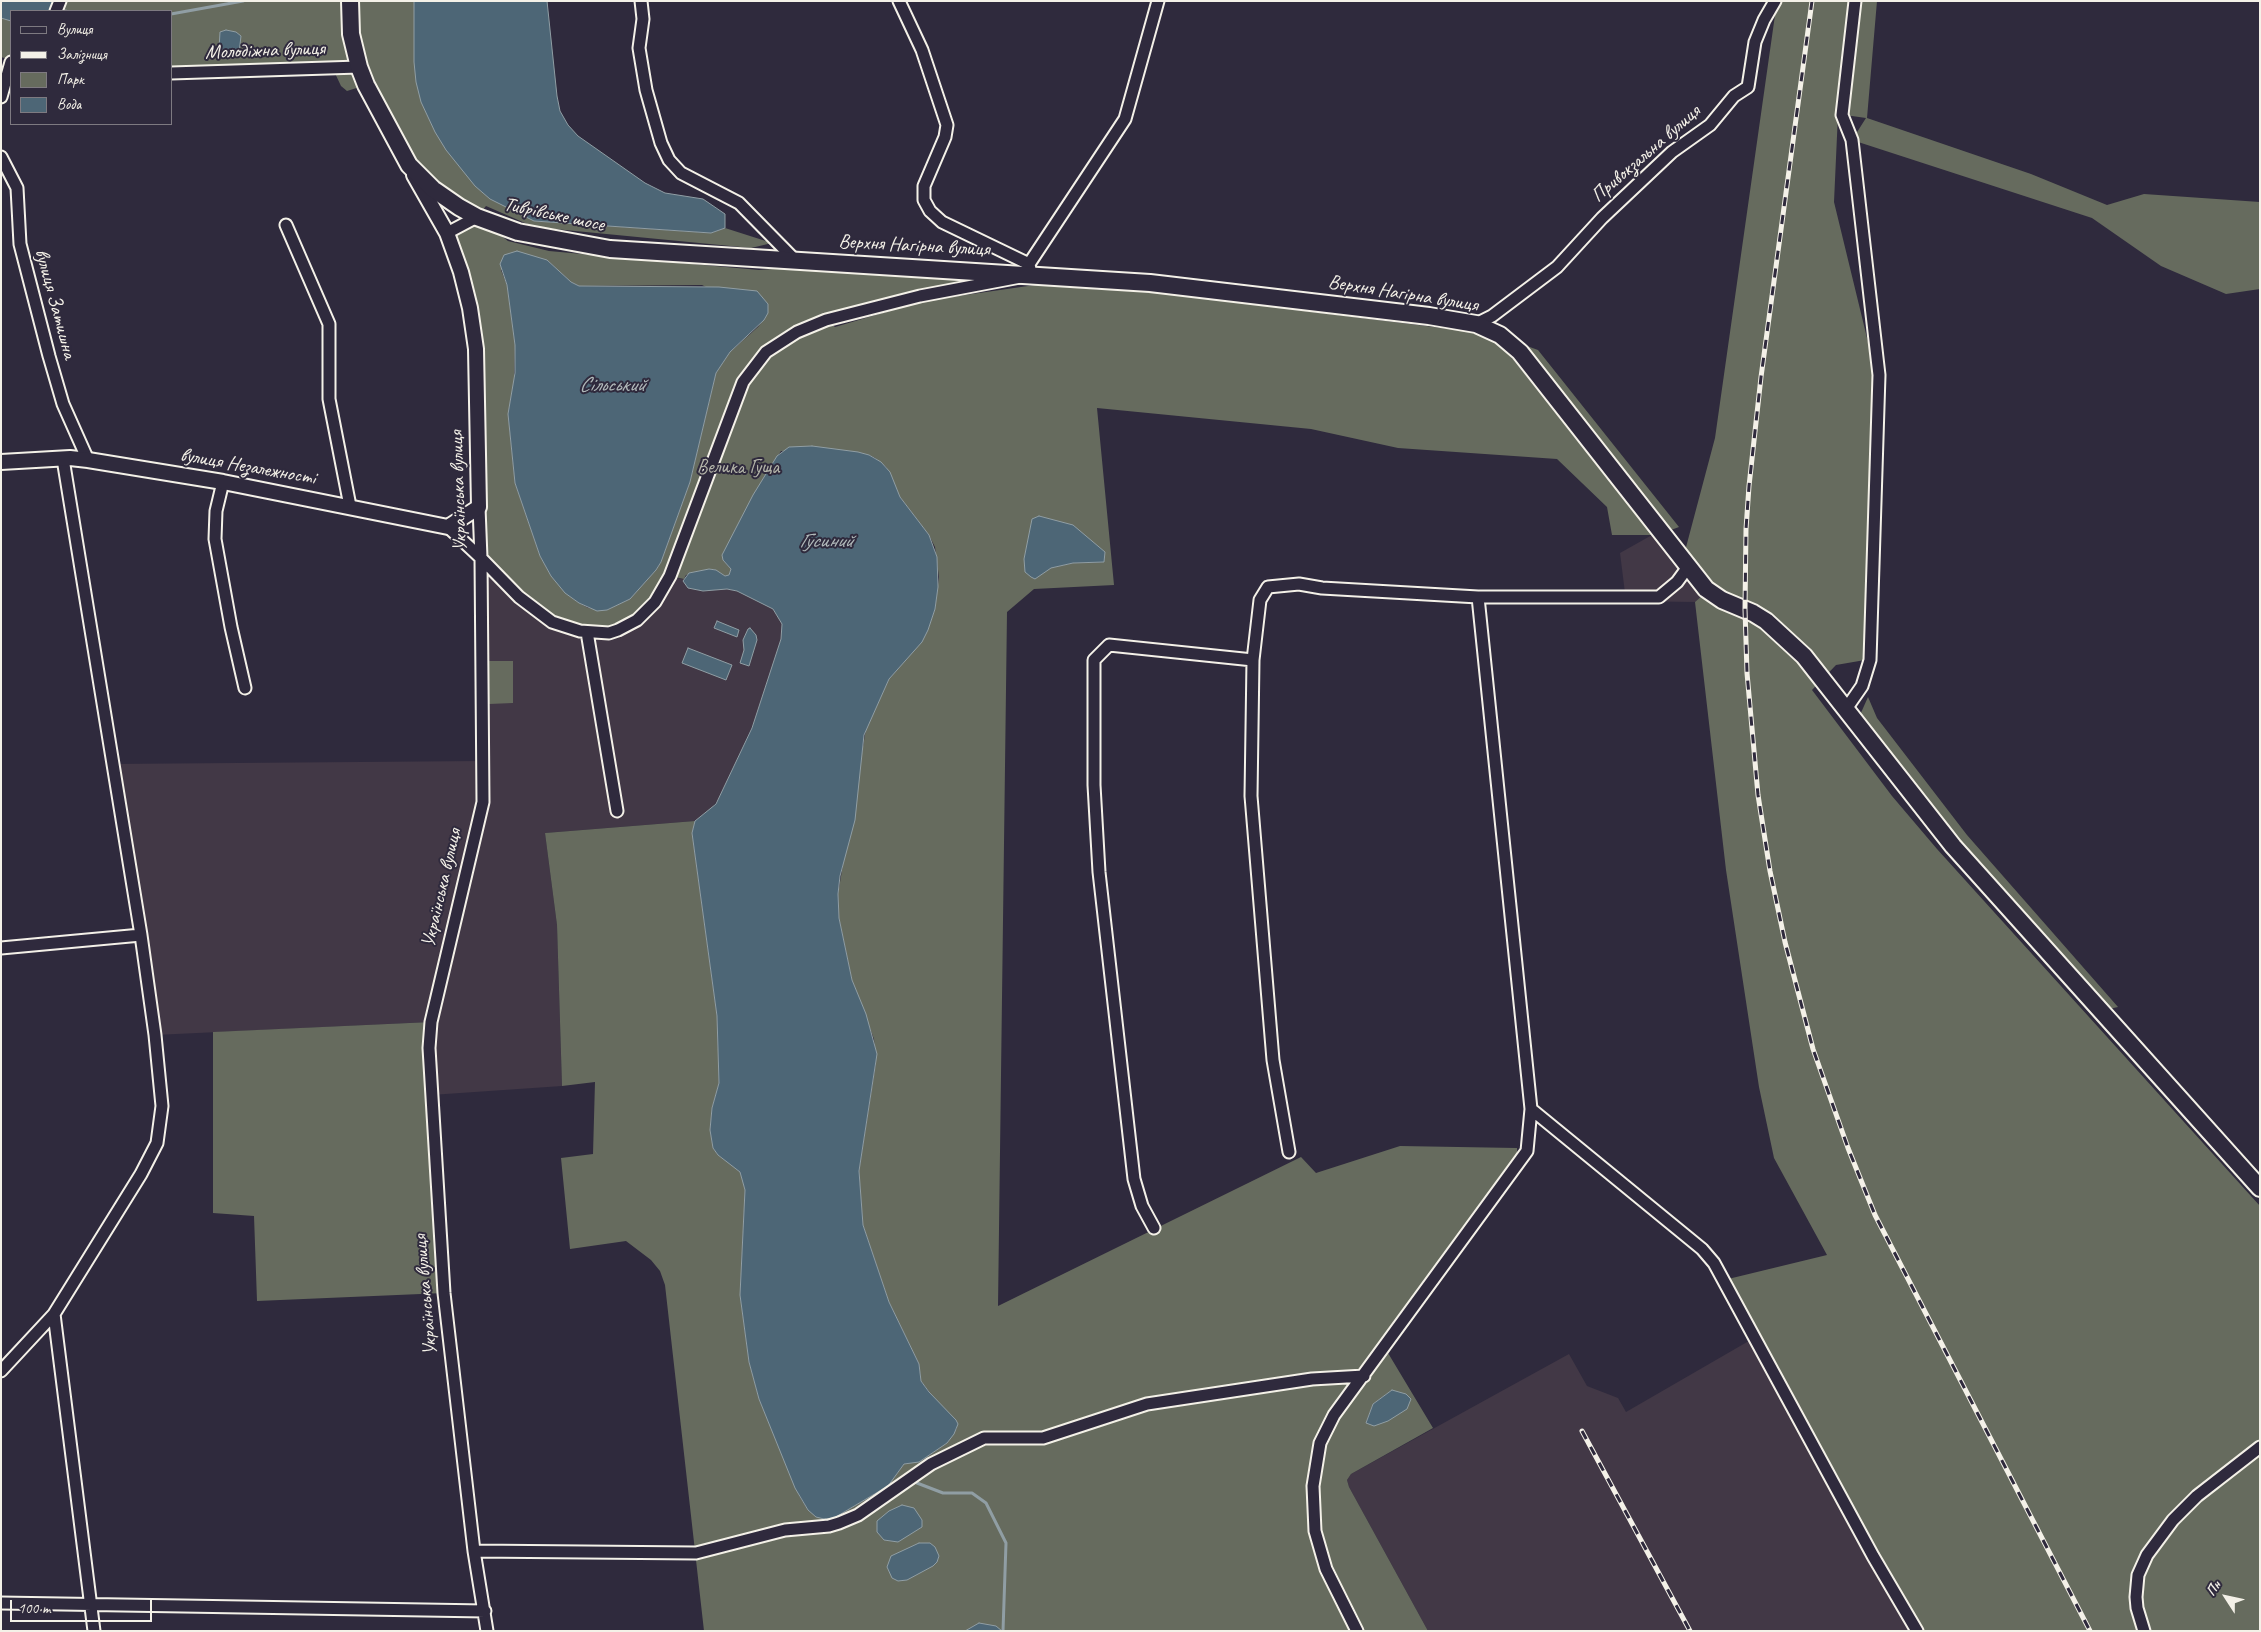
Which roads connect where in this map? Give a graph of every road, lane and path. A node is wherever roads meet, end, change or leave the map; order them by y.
1 (350, 1) edge
2 (641, 1) edge
3 (899, 1) edge
4 (1158, 1) edge
5 (1775, 1) edge
6 (1854, 1) edge
7 (10, 65) edge
8 (359, 67) junction
9 (172, 73) edge
10 (1, 97) edge
11 (1, 157) edge
12 (409, 165) junction
13 (477, 217) junction
14 (286, 225) dead end
15 (447, 233) junction
16 (796, 260) junction
17 (1030, 269) junction
18 (1476, 324) junction
19 (63, 458) junction
20 (88, 460) junction
21 (1, 462) edge
22 (223, 482) junction
23 (350, 506) junction
24 (479, 507) junction
25 (448, 527) junction
26 (482, 558) junction
27 (1688, 567) junction
28 (1478, 596) junction
29 (587, 632) junction
30 (1253, 660) junction
31 (245, 688) dead end
32 (1846, 709) junction
33 (617, 811) dead end
34 (141, 935) junction
35 (1, 948) edge
36 (1531, 1109) junction
37 (1289, 1152) dead end
38 (2260, 1188) edge
39 (1154, 1228) dead end
40 (54, 1314) junction
41 (1, 1372) edge
42 (1364, 1376) junction
43 (2260, 1447) edge
44 (474, 1552) junction
45 (1, 1603) edge
46 (91, 1604) junction
47 (485, 1611) junction
48 (94, 1631) edge
49 (487, 1631) edge
50 (1357, 1631) edge
51 (1917, 1631) edge
52 (2144, 1631) edge

1 - 8 main road, Тиврівське шосе
2 - 16 street
3 - 17 street
4 - 17 street
5 - 18 street, Привокзальна вулиця
6 - 32 street
7 - 10 street
8 - 9 street, Молодіжна вулиця
8 - 12 main road, Тиврівське шосе
11 - 20 street, вулиця Затишна
12 - 13 main road, Тиврівське шосе
12 - 15 street, Українська вулиця
13 - 15 street
13 - 16 main road, Тиврівське шосе
14 - 23 street
15 - 24 street, Українська вулиця
16 - 17 main road, Верхня Нагірна вулиця
17 - 18 main road, Верхня Нагірна вулиця
17 - 29 street
18 - 27 main road, Верхня Нагірна вулиця
19 - 20 street, вулиця Незалежності
19 - 21 street, вулиця Незалежності
19 - 34 street
20 - 22 street, вулиця Незалежності
22 - 23 street, вулиця Незалежності
22 - 31 street
23 - 25 street, вулиця Незалежності
24 - 25 street
24 - 26 street, Українська вулиця
25 - 26 street
26 - 29 street
26 - 44 street, Українська вулиця
27 - 28 street
27 - 32 main road, Верхня Нагірна вулиця
28 - 30 street
28 - 36 street
29 - 33 street
30 - 37 street
30 - 39 street
32 - 38 main road, Верхня Нагірна вулиця
34 - 35 street
34 - 40 street
36 - 42 street
36 - 51 street
40 - 41 street
40 - 46 street
42 - 44 street
42 - 50 street
43 - 52 street
44 - 47 street, Українська вулиця
45 - 46 street
46 - 47 street
46 - 48 street
47 - 49 street, Українська вулиця

